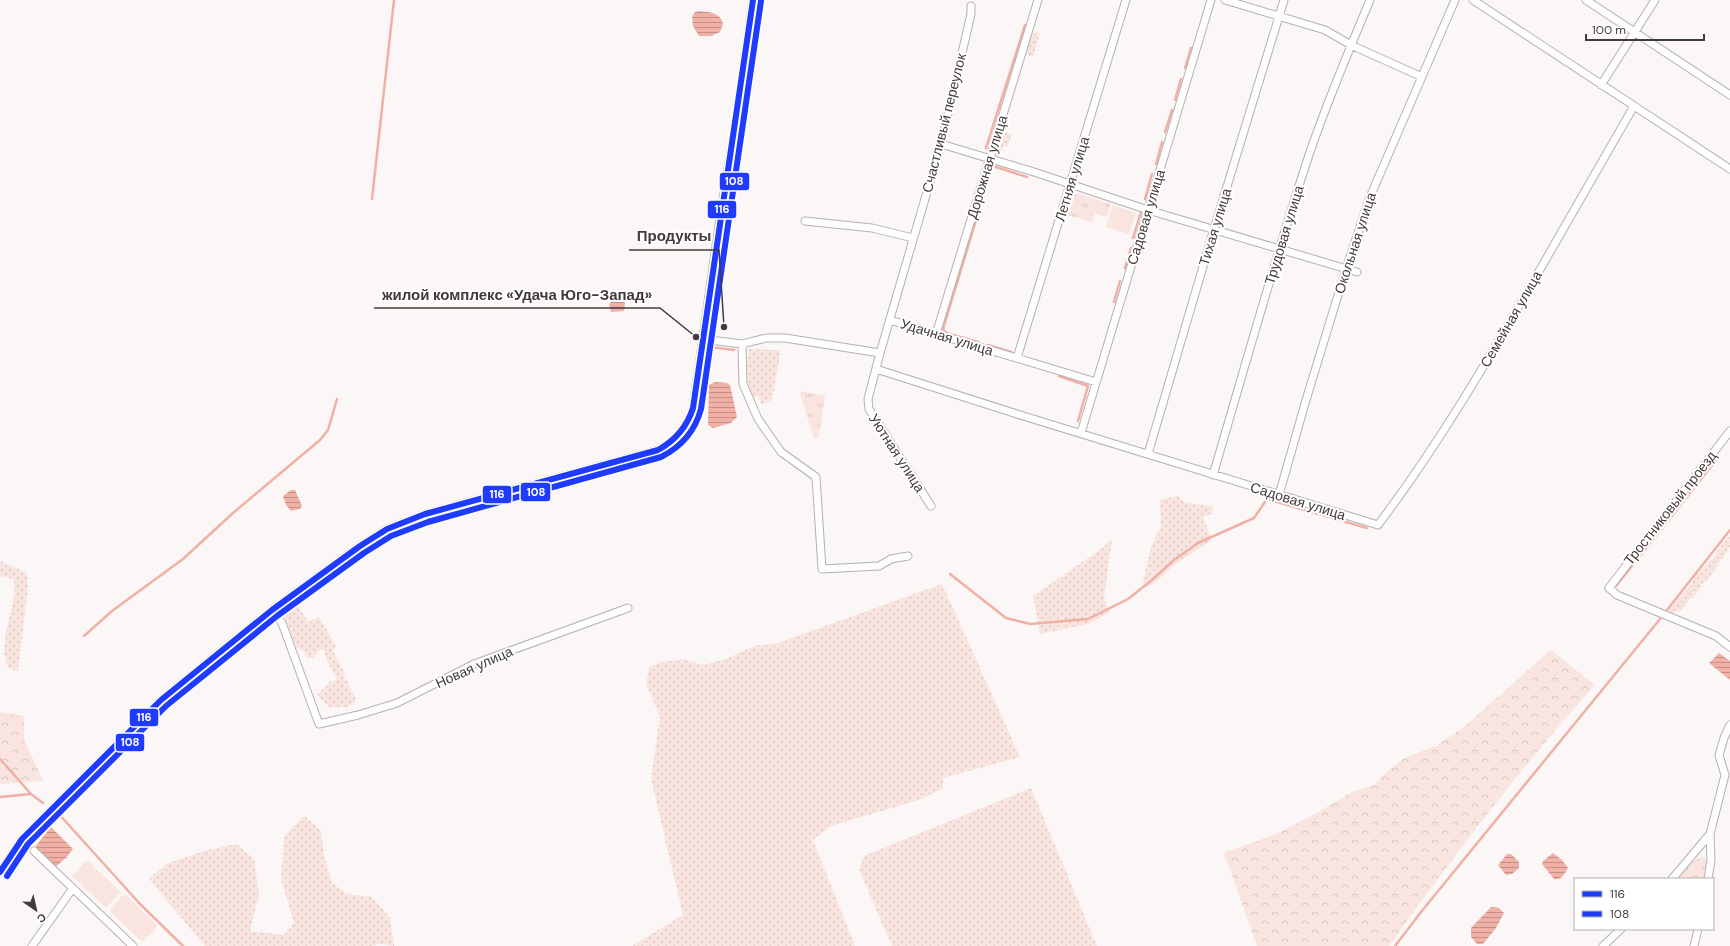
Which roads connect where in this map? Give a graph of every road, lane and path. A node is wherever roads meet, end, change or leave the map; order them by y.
1 (753, 0) edge
2 (1038, 0) edge
3 (1126, 0) edge
4 (1211, 0) edge
5 (1225, 0) edge
6 (1284, 0) edge
7 (1370, 0) edge
8 (1455, 0) edge
9 (1473, 0) edge
10 (1586, 0) edge
11 (1655, 0) edge
12 (971, 6) dead end
13 (1279, 16) junction
14 (1634, 31) junction
15 (1351, 45) junction
16 (1422, 76) junction
17 (1601, 85) junction
18 (1730, 95) edge
19 (1634, 106) junction
20 (940, 144) junction
21 (990, 158) junction
22 (1730, 169) edge
23 (1070, 183) junction
24 (1148, 210) junction
25 (805, 221) dead end
26 (1214, 229) junction
27 (913, 238) junction
28 (1279, 249) junction
29 (1346, 269) junction
30 (1357, 272) dead end
31 (890, 320) junction
32 (936, 334) junction
33 (702, 339) junction
34 (742, 344) junction
35 (880, 353) junction
36 (1017, 358) junction
37 (876, 368) junction
38 (1096, 382) junction
39 (1730, 431) edge
40 (1081, 433) junction
41 (1148, 454) junction
42 (1213, 475) junction
43 (1279, 495) junction
44 (931, 506) dead end
45 (1378, 525) joint
46 (908, 556) dead end
47 (628, 608) dead end
48 (272, 610) junction
49 (1730, 647) edge
50 (1730, 725) edge
51 (1727, 777) edge
52 (1710, 834) junction
53 (34, 851) dead end
54 (0, 872) edge
55 (1673, 878) edge
56 (1708, 878) edge
57 (73, 888) junction
58 (1620, 930) edge
59 (1698, 930) edge
60 (32, 946) edge
61 (132, 946) edge
62 (1603, 946) edge
63 (1694, 946) edge

1 - 33 street
2 - 21 street, Дорожная улица
3 - 23 street, Летняя улица
4 - 24 street, Садовая улица
5 - 13 street
6 - 13 street, Тихая улица
7 - 15 street, Трудовая улица
8 - 16 street, Окольная улица
9 - 17 street
10 - 14 street
11 - 14 street
12 - 20 street, Счастливый переулок
13 - 15 street
13 - 26 street, Тихая улица
14 - 17 street
14 - 18 street
15 - 16 street
15 - 28 street, Трудовая улица
16 - 29 street, Окольная улица
17 - 19 street
19 - 22 street
19 - 45 street, Семейная улица
20 - 21 street
20 - 27 street, Счастливый переулок
21 - 23 street
21 - 32 street, Дорожная улица
23 - 24 street
23 - 36 street, Летняя улица
24 - 26 street
24 - 38 street, Садовая улица
25 - 27 street
26 - 28 street
26 - 41 street, Тихая улица
27 - 31 street, Счастливый переулок
28 - 29 street
28 - 42 street, Трудовая улица
29 - 30 street
29 - 43 street, Окольная улица
31 - 32 street, Удачная улица
31 - 35 street, Удачная улица
32 - 36 street, Удачная улица
33 - 34 street
33 - 48 street
34 - 35 street
34 - 46 street
35 - 37 street, Уютная улица
36 - 38 street, Удачная улица
37 - 40 street, Садовая улица
37 - 44 street, Уютная улица
38 - 40 street, Садовая улица
39 - 49 street, Тростниковый проезд
40 - 41 street, Садовая улица
41 - 42 street, Садовая улица
42 - 43 street, Садовая улица
43 - 45 street, Садовая улица
47 - 48 street, Новая улица
48 - 54 street
50 - 51 street
51 - 52 street
52 - 55 street
52 - 56 street
53 - 57 street
57 - 60 street
57 - 61 street
58 - 62 street
59 - 63 street

